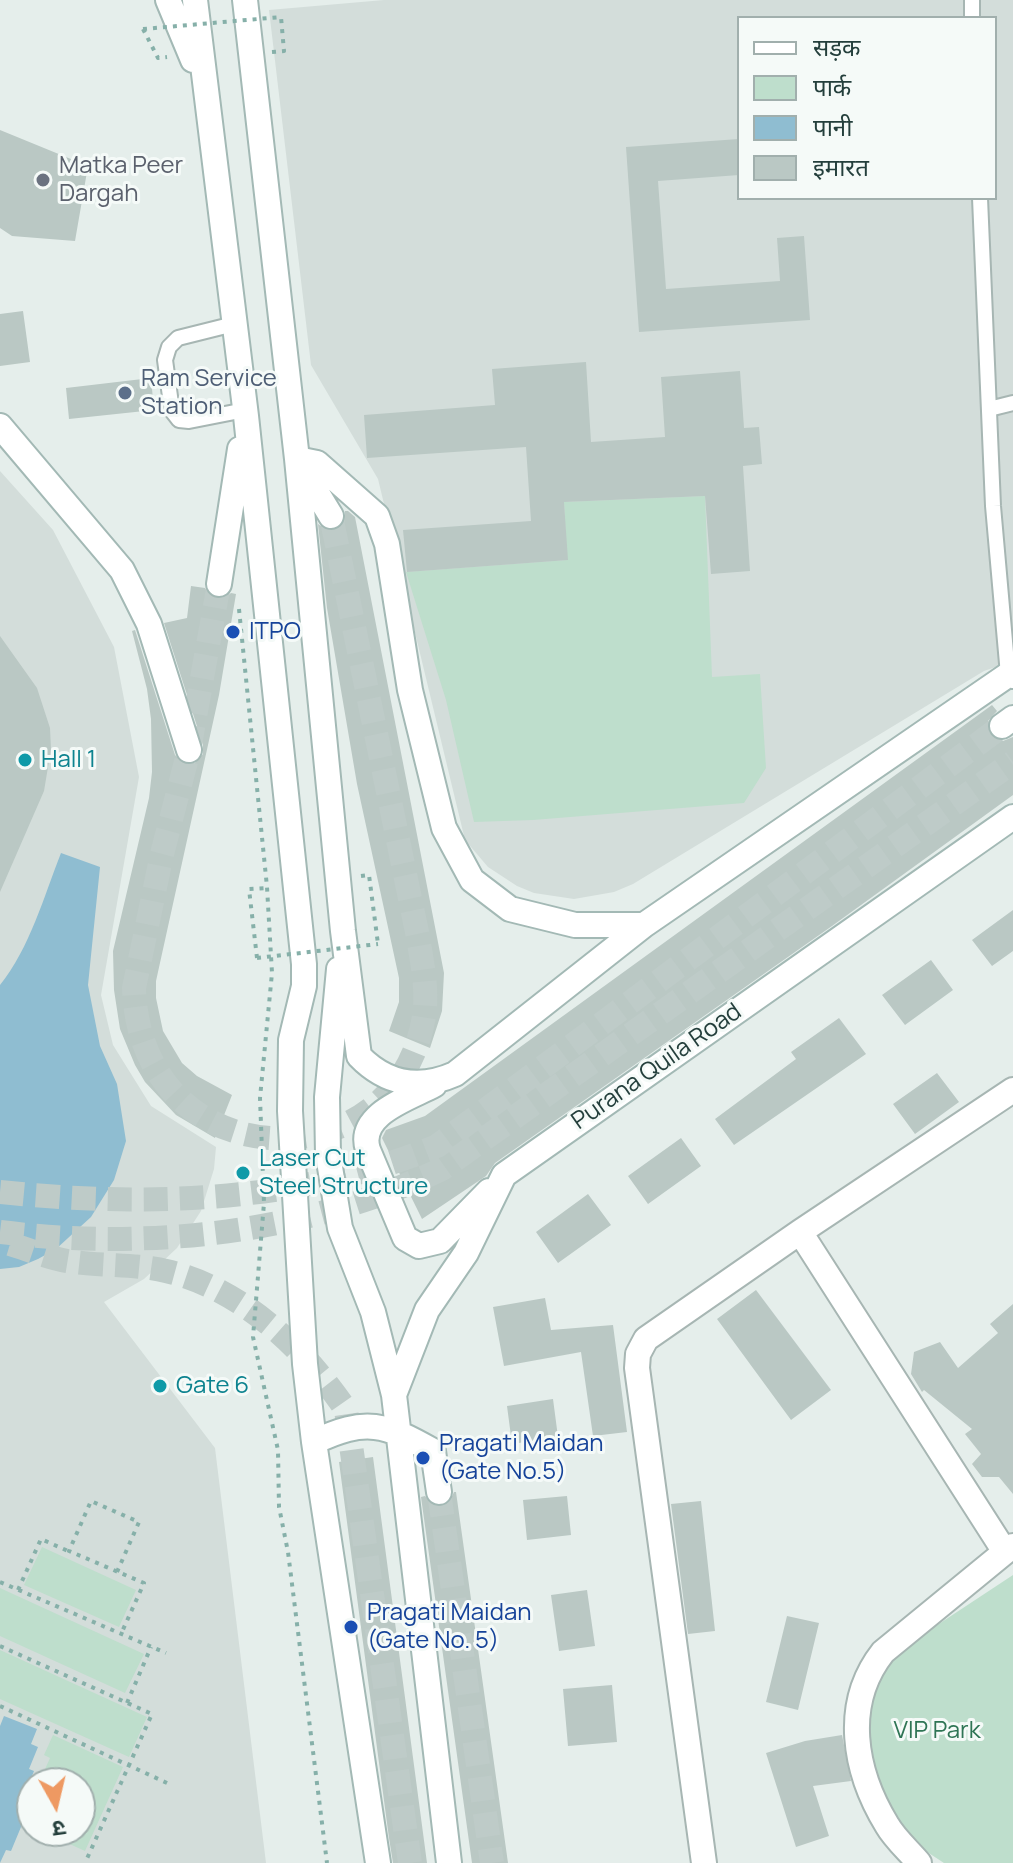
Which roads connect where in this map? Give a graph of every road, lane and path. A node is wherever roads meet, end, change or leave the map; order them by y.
1 (168, 0) edge
2 (195, 0) edge
3 (245, 0) edge
4 (284, 51) dead end
5 (158, 58) dead end
6 (202, 76) junction
7 (980, 200) edge
8 (234, 324) junction
9 (1013, 403) edge
10 (989, 409) junction
11 (245, 413) junction
12 (0, 426) edge
13 (297, 459) junction
14 (331, 516) tunnel mouth
15 (219, 584) tunnel mouth
16 (1010, 676) edge
17 (189, 750) dead end
18 (1013, 817) edge
19 (369, 875) dead end
20 (249, 889) dead end
21 (644, 925) junction
22 (343, 931) junction
23 (455, 1074) junction
24 (1013, 1090) edge
25 (504, 1175) junction
26 (800, 1232) junction
27 (394, 1395) junction
28 (398, 1431) junction
29 (314, 1442) junction
30 (439, 1492) tunnel mouth
31 (1009, 1549) edge
32 (69, 1551) junction
33 (117, 1572) junction
34 (0, 1582) edge
35 (18, 1590) junction
36 (121, 1634) junction
37 (0, 1646) edge
38 (151, 1647) junction
39 (166, 1653) dead end
40 (127, 1703) junction
41 (0, 1706) edge
42 (128, 1765) junction
43 (167, 1783) dead end
44 (85, 1863) edge
45 (378, 1863) edge
46 (449, 1863) edge
47 (704, 1863) edge
48 (919, 1863) edge

1 - 6 main road
2 - 6 main road
3 - 13 main road
4 - 5 path, bridge
6 - 8 main road
7 - 10 lane
8 - 11 main road
8 - 11 lane
9 - 10 lane
10 - 16 lane
11 - 15 main road
11 - 29 main road
12 - 17 main road
13 - 14 main road
13 - 21 main road
13 - 22 main road
16 - 21 main road
18 - 25 main road, Purana Quila Road
19 - 20 path, bridge
21 - 23 main road
22 - 23 main road
22 - 27 main road
23 - 25 main road
24 - 26 main road
25 - 27 main road, Purana Quila Road
26 - 31 main road
26 - 47 main road
27 - 28 main road
28 - 29 main road
28 - 30 main road
28 - 46 main road
29 - 45 main road
31 - 48 main road
32 - 33 path
32 - 33 path
32 - 35 path
33 - 36 path
34 - 35 path
35 - 36 path
36 - 38 path
37 - 40 path
38 - 39 path
38 - 40 path
40 - 42 path
41 - 42 path
42 - 43 path
42 - 44 path

